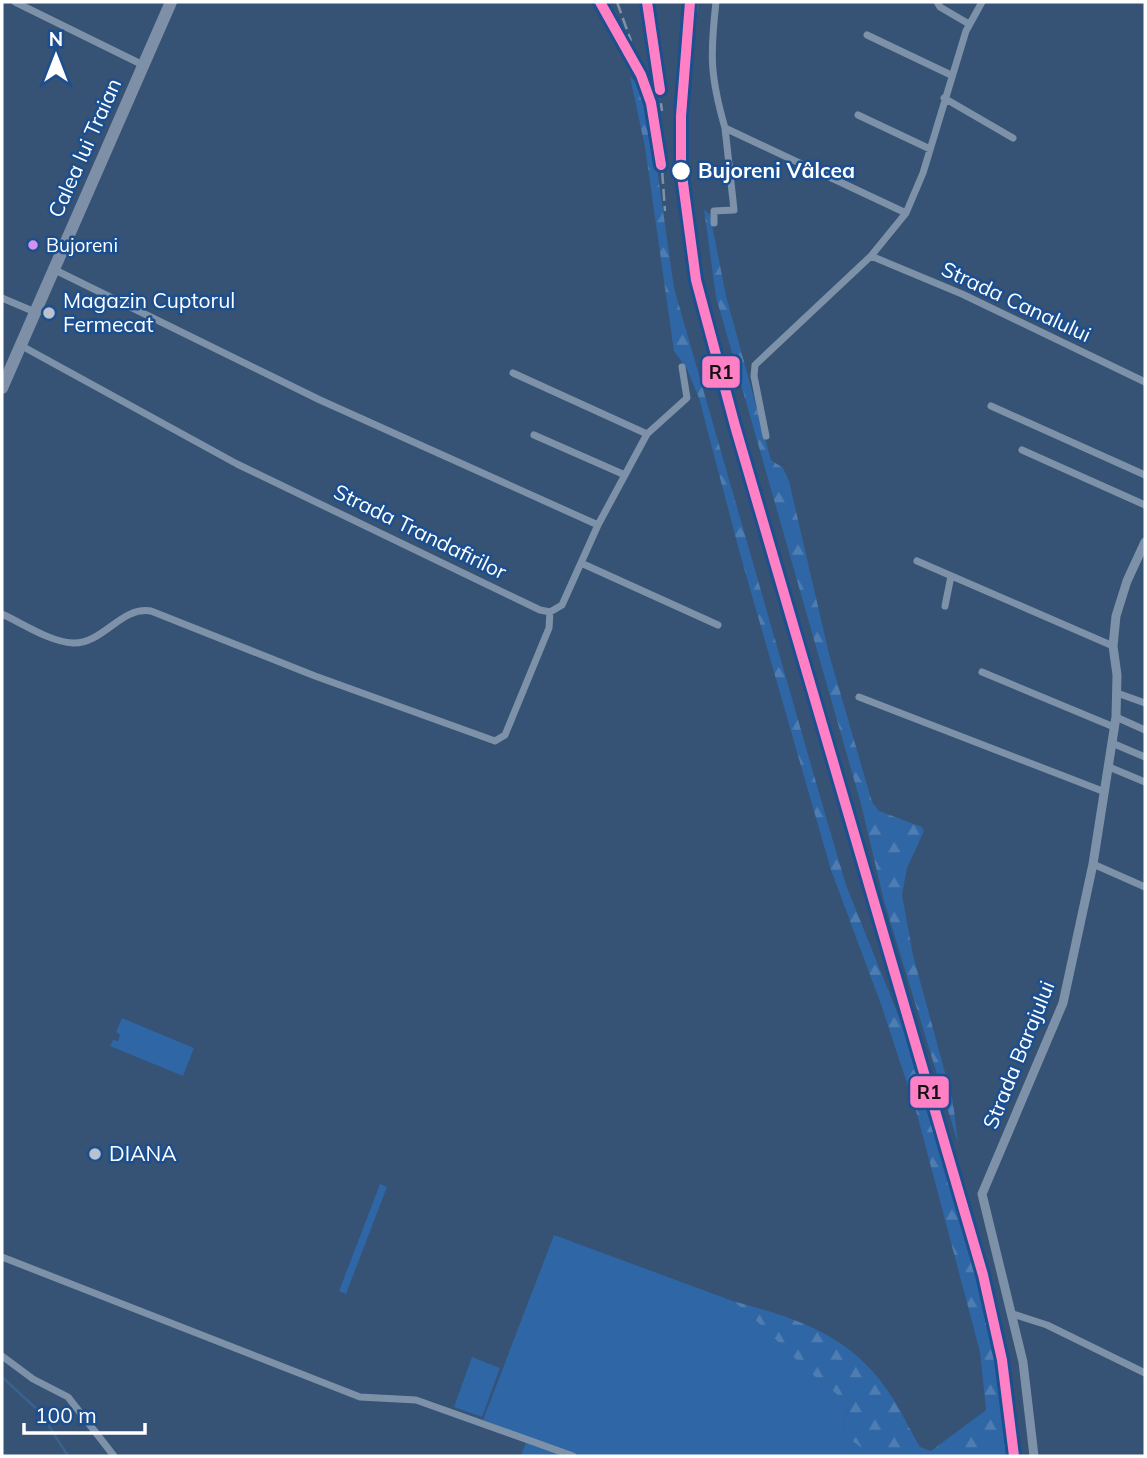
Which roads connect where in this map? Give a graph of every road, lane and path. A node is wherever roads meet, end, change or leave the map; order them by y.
1 (15, 2) edge
2 (171, 2) edge
3 (716, 2) edge
4 (937, 2) edge
5 (982, 2) edge
6 (969, 24) junction
7 (867, 35) dead end
8 (143, 65) junction
9 (951, 75) junction
10 (944, 98) junction
11 (858, 115) dead end
12 (725, 128) junction
13 (1013, 138) dead end
14 (930, 149) junction
15 (906, 213) junction
16 (714, 223) dead end
17 (871, 257) junction
18 (54, 269) junction
19 (2, 298) edge
20 (35, 312) junction
21 (20, 345) junction
22 (682, 367) dead end
23 (513, 373) dead end
24 (1145, 382) edge
25 (2, 384) edge
26 (991, 406) dead end
27 (647, 434) junction
28 (534, 435) dead end
29 (766, 436) dead end
30 (1022, 450) dead end
31 (625, 475) junction
32 (1145, 475) edge
33 (1145, 505) edge
34 (598, 526) junction
35 (1145, 542) edge
36 (917, 561) dead end
37 (581, 563) junction
38 (951, 576) junction
39 (945, 606) dead end
40 (550, 612) junction
41 (2, 614) edge
42 (718, 625) dead end
43 (1113, 646) junction
44 (982, 673) dead end
45 (1117, 694) junction
46 (859, 697) dead end
47 (1145, 703) edge
48 (1115, 722) junction
49 (1145, 730) edge
50 (1112, 743) junction
51 (1145, 757) edge
52 (1109, 767) junction
53 (1145, 782) edge
54 (1105, 792) junction
55 (1093, 864) junction
56 (1145, 887) edge
57 (2, 1257) edge
58 (1013, 1314) junction
59 (2, 1356) edge
60 (1145, 1373) edge
61 (114, 1456) edge
62 (573, 1456) edge
63 (1034, 1456) edge

1 - 8 street
2 - 8 highway, Calea lui Traian
3 - 12 street
4 - 6 street
5 - 6 street
6 - 9 street
7 - 9 street
8 - 18 highway, Calea lui Traian
9 - 10 street
10 - 13 street
10 - 14 street
11 - 14 street
12 - 15 street
12 - 16 street
14 - 15 street
15 - 17 street
17 - 24 street, Strada Canalului
17 - 29 street
18 - 20 highway, Calea lui Traian
18 - 34 street
19 - 20 street
20 - 21 highway, Calea lui Traian
21 - 25 highway, Calea lui Traian
21 - 40 street, Strada Trandafirilor
22 - 27 street
23 - 27 street
26 - 32 street
27 - 31 street
28 - 31 street
30 - 33 street
31 - 34 street
34 - 37 street
35 - 43 street, Strada Barajului
36 - 38 street
37 - 40 street
37 - 42 street
38 - 39 street
38 - 43 street
40 - 41 street
43 - 45 street, Strada Barajului
44 - 48 street
45 - 47 street
45 - 48 street, Strada Barajului
46 - 54 street
48 - 49 street
48 - 50 street, Strada Barajului
50 - 51 street
50 - 52 street, Strada Barajului
52 - 53 street
52 - 54 street, Strada Barajului
54 - 55 street, Strada Barajului
55 - 56 street
55 - 58 street, Strada Barajului
57 - 62 street
58 - 60 street
58 - 63 street, Strada Barajului
59 - 61 street

